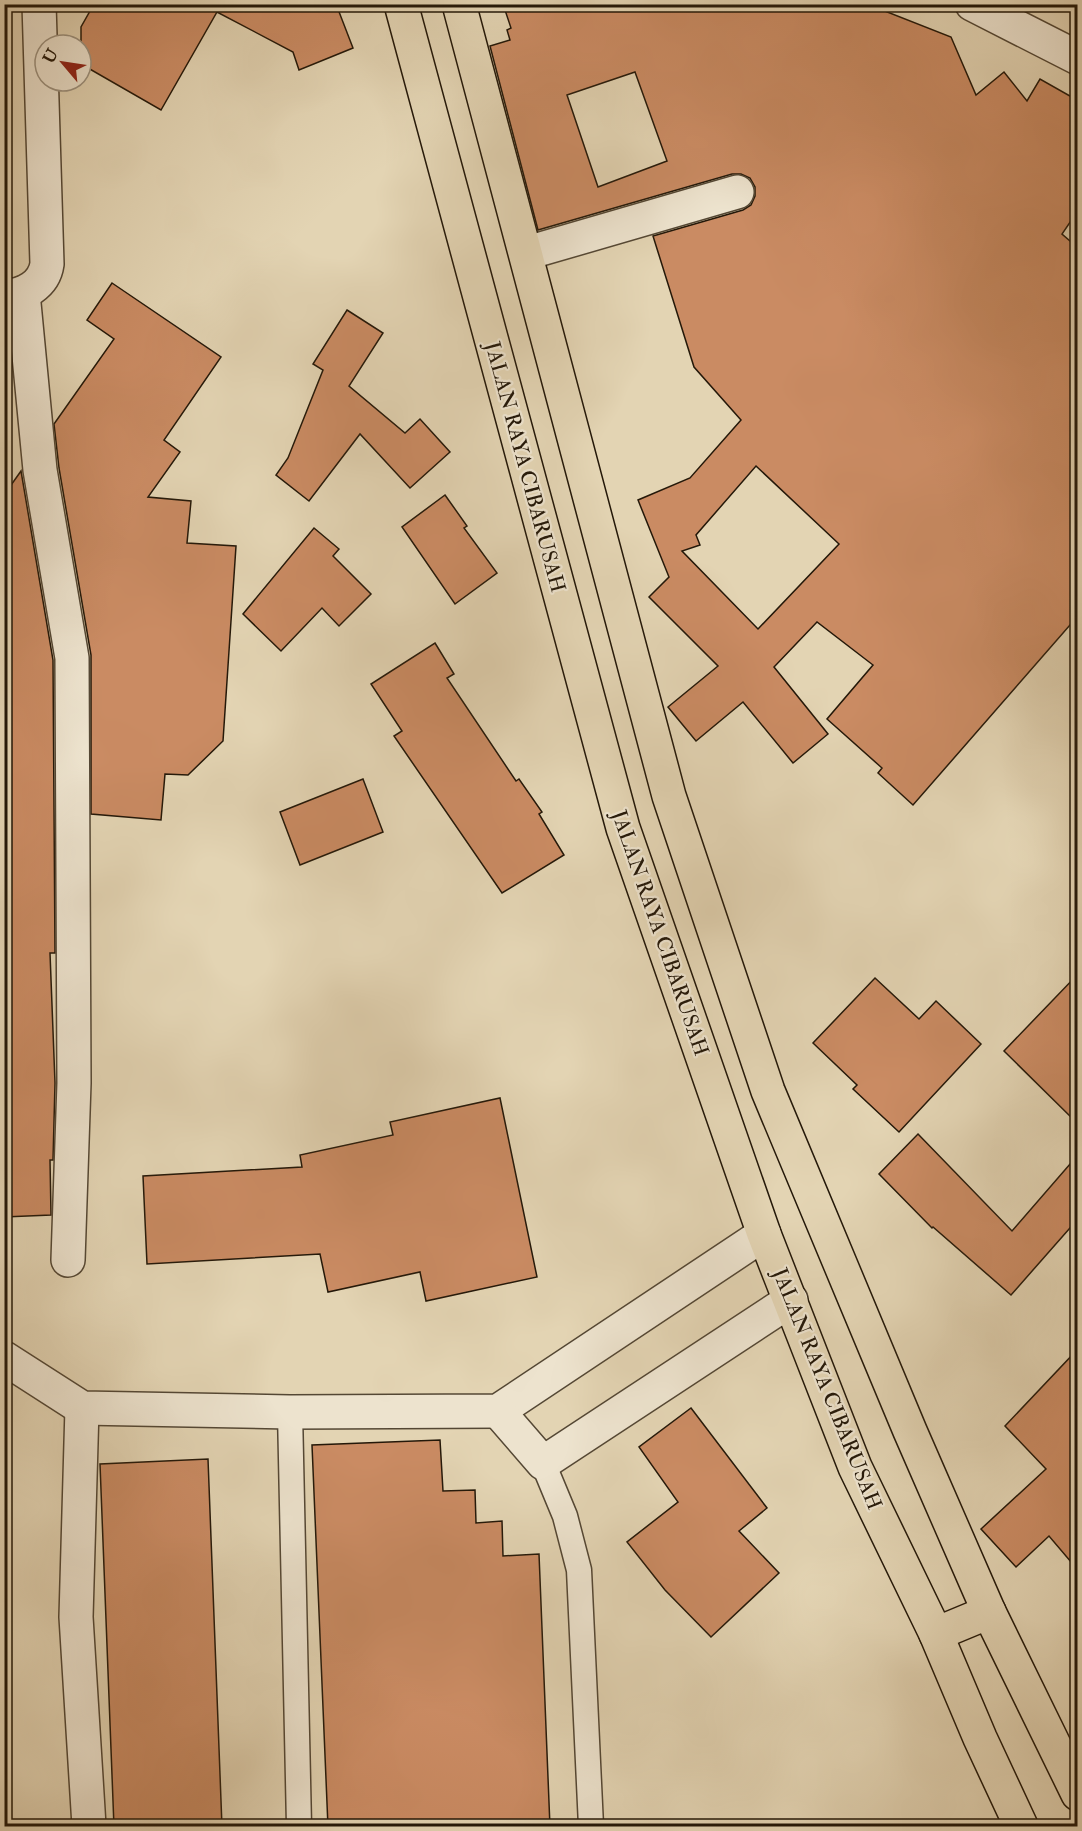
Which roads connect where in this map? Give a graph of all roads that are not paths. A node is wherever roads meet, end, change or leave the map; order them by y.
1 (39, 4) edge
2 (401, 4) edge
3 (459, 4) edge
4 (976, 5) edge
5 (1077, 58) edge
6 (737, 192) dead end
7 (526, 253) junction
8 (14, 294) edge
9 (764, 1234) junction
10 (68, 1260) dead end
11 (790, 1300) junction
12 (4, 1358) edge
13 (82, 1408) junction
14 (498, 1411) junction
15 (290, 1412) junction
16 (543, 1463) junction
17 (989, 1612) junction
18 (936, 1634) junction
19 (1077, 1794) edge
20 (89, 1827) edge
21 (299, 1827) edge
22 (591, 1827) edge
23 (1021, 1827) edge

1 - 8 street
2 - 9 main road, JALAN RAYA CIBARUSAH
3 - 7 main road
4 - 5 street
6 - 7 street
7 - 17 main road
8 - 10 street
9 - 11 main road, JALAN RAYA CIBARUSAH
9 - 14 street
11 - 16 street
11 - 18 main road, JALAN RAYA CIBARUSAH
12 - 13 street
13 - 15 street
13 - 20 street
14 - 15 street
14 - 16 street
15 - 21 lane
16 - 22 lane
17 - 18 main road
17 - 19 main road
18 - 23 main road, JALAN RAYA CIBARUSAH

